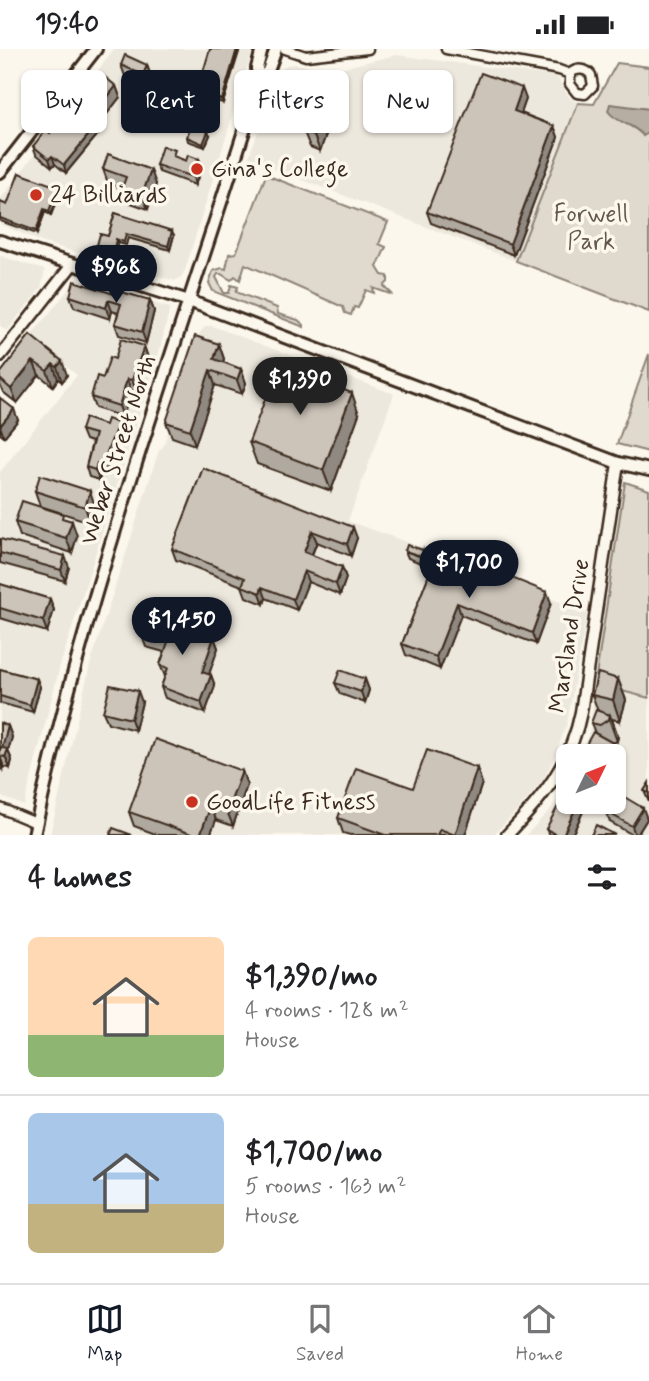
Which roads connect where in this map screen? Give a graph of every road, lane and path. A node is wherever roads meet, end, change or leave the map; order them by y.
1 (96, 49) edge
2 (262, 49) edge
3 (276, 49) edge
4 (285, 49) edge
5 (368, 49) edge
6 (446, 49) edge
7 (257, 70) edge
8 (268, 70) edge
9 (570, 74) dead end
10 (242, 133) edge
11 (0, 172) edge
12 (0, 241) edge
13 (72, 265) junction
14 (189, 301) junction
15 (0, 356) edge
16 (618, 463) junction
17 (649, 470) edge
18 (0, 809) edge
19 (36, 823) junction
20 (34, 835) edge
21 (507, 835) edge

1 - 11 main road
2 - 7 main road, Weber Street North
3 - 8 main road, Weber Street North
4 - 5 street
6 - 9 street
10 - 14 main road, Weber Street North
12 - 13 main road
13 - 14 main road
13 - 15 street
14 - 16 main road
14 - 19 main road, Weber Street North
16 - 17 main road
16 - 21 street, Marsland Drive
18 - 19 street
19 - 20 main road, Weber Street North

